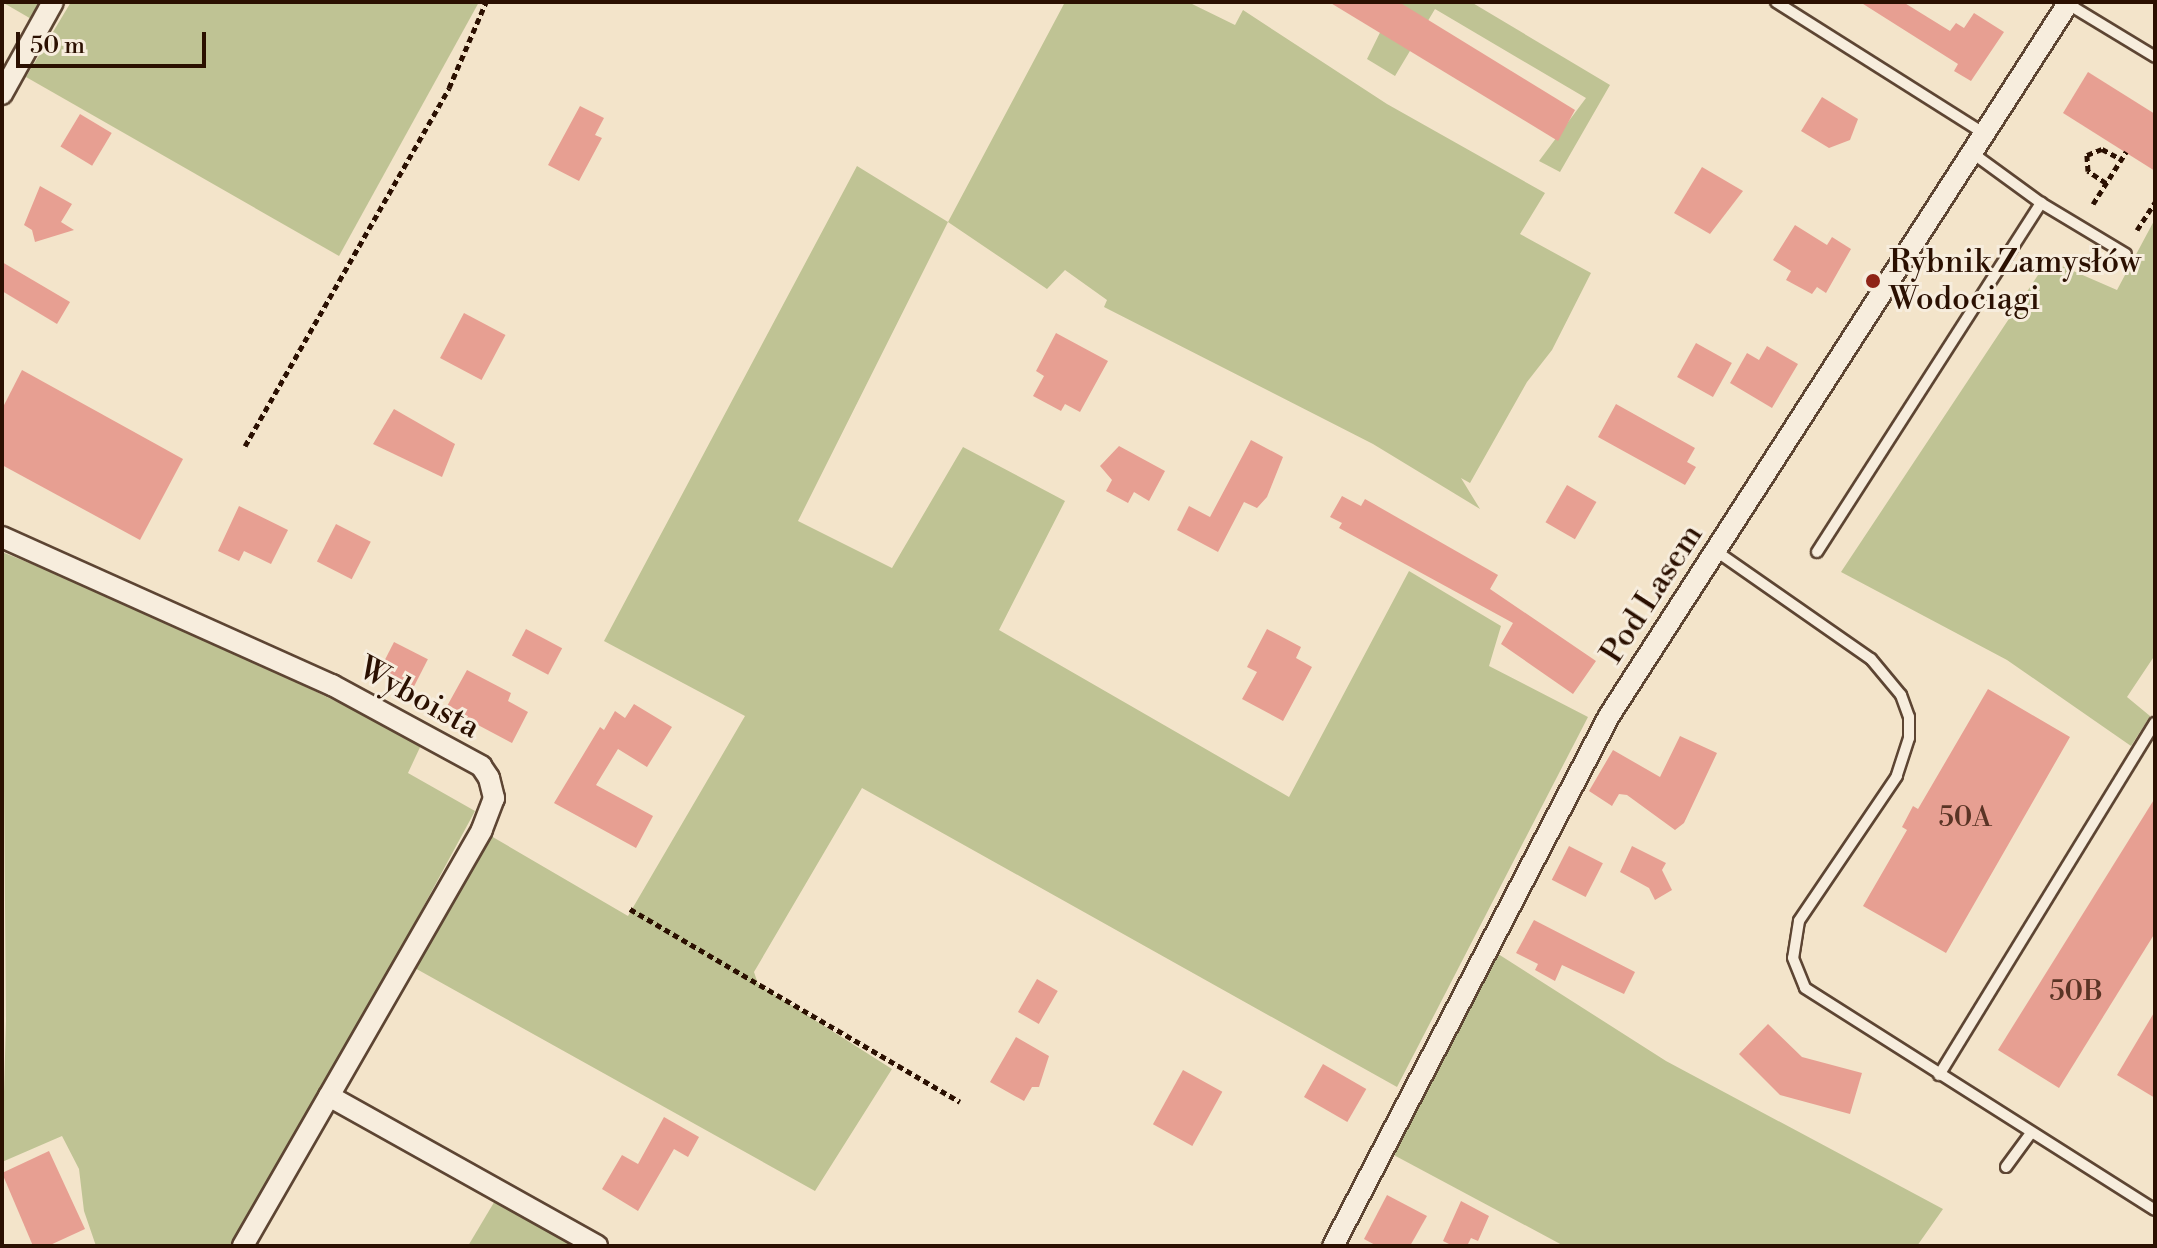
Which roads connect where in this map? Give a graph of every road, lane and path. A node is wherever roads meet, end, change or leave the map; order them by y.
1 (53, 2) edge
2 (486, 2) edge
3 (1776, 2) edge
4 (2068, 3) edge
5 (2155, 57) edge
6 (2, 94) edge
7 (1983, 133) junction
8 (1971, 152) junction
9 (2126, 152) dead end
10 (2121, 159) junction
11 (2106, 183) junction
12 (2155, 202) edge
13 (2041, 203) junction
14 (2093, 204) dead end
15 (2137, 230) dead end
16 (2126, 254) dead end
17 (245, 446) dead end
18 (2, 537) edge
19 (1716, 551) junction
20 (1817, 552) dead end
21 (2155, 723) edge
22 (630, 909) dead end
23 (1939, 1075) junction
24 (329, 1096) junction
25 (960, 1102) dead end
26 (2031, 1133) junction
27 (2006, 1167) dead end
28 (2155, 1210) edge
29 (243, 1246) edge
30 (597, 1246) edge
31 (1333, 1246) edge

1 - 6 street
2 - 17 path
3 - 7 lane
4 - 5 lane
4 - 7 street, Pod Lasem
7 - 8 street, Pod Lasem
8 - 13 lane
8 - 19 street, Pod Lasem
9 - 10 path
10 - 11 path
10 - 11 path
11 - 14 path
12 - 15 path
13 - 16 lane
13 - 20 lane
18 - 24 street, Wyboista
19 - 23 lane
19 - 31 street, Pod Lasem
21 - 23 lane
22 - 25 path
23 - 26 lane
24 - 29 street, Wyboista
24 - 30 street
26 - 27 lane
26 - 28 lane

